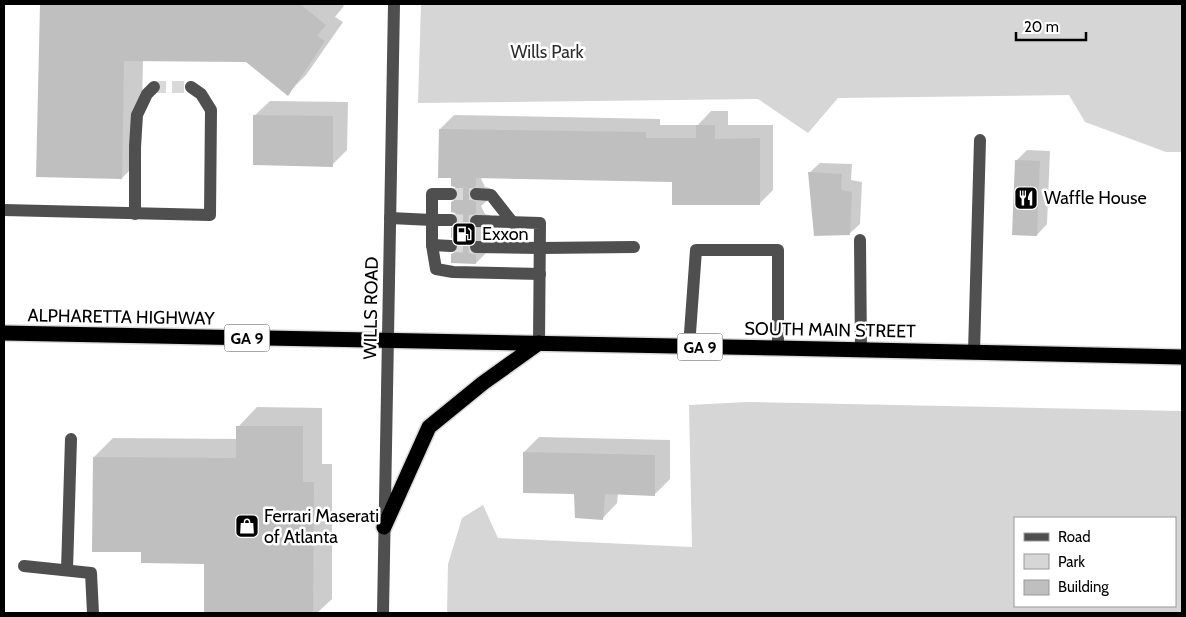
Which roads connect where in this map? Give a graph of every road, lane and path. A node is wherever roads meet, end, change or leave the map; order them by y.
1 (394, 4) edge
2 (154, 87) dead end
3 (191, 87) dead end
4 (980, 140) dead end
5 (451, 194) tunnel mouth
6 (476, 194) tunnel mouth
7 (4, 210) edge
8 (135, 214) junction
9 (390, 218) junction
10 (432, 220) junction
11 (451, 220) tunnel mouth
12 (476, 221) tunnel mouth
13 (513, 223) junction
14 (860, 240) dead end
15 (432, 245) junction
16 (451, 246) tunnel mouth
17 (476, 246) tunnel mouth
18 (634, 246) dead end
19 (540, 248) junction
20 (540, 274) junction
21 (4, 333) edge
22 (388, 340) junction
23 (539, 344) junction
24 (688, 346) junction
25 (778, 348) junction
26 (861, 350) junction
27 (974, 352) junction
28 (1182, 357) edge
29 (71, 439) dead end
30 (384, 527) junction
31 (24, 566) dead end
32 (67, 570) junction
33 (93, 613) edge
34 (383, 613) edge

1 - 9 street, WILLS ROAD
2 - 8 street
3 - 8 street
4 - 27 street
5 - 10 street
6 - 13 street
7 - 8 street
9 - 10 street
9 - 22 street, WILLS ROAD
10 - 11 street
10 - 15 street
12 - 13 street
13 - 19 street
14 - 26 street
15 - 16 street
15 - 20 street
17 - 19 street
18 - 19 street
19 - 20 street
20 - 23 street
21 - 22 highway, ALPHARETTA HIGHWAY / GA 9
22 - 23 highway, SOUTH MAIN STREET / GA 9
22 - 30 street, WILLS ROAD
23 - 24 highway, SOUTH MAIN STREET / GA 9
23 - 30 highway
24 - 25 highway, SOUTH MAIN STREET / GA 9
24 - 25 street
25 - 26 highway, SOUTH MAIN STREET / GA 9
26 - 27 highway, SOUTH MAIN STREET / GA 9
27 - 28 highway, SOUTH MAIN STREET / GA 9
29 - 32 street
30 - 34 street, WILLS ROAD
31 - 32 street
32 - 33 street

